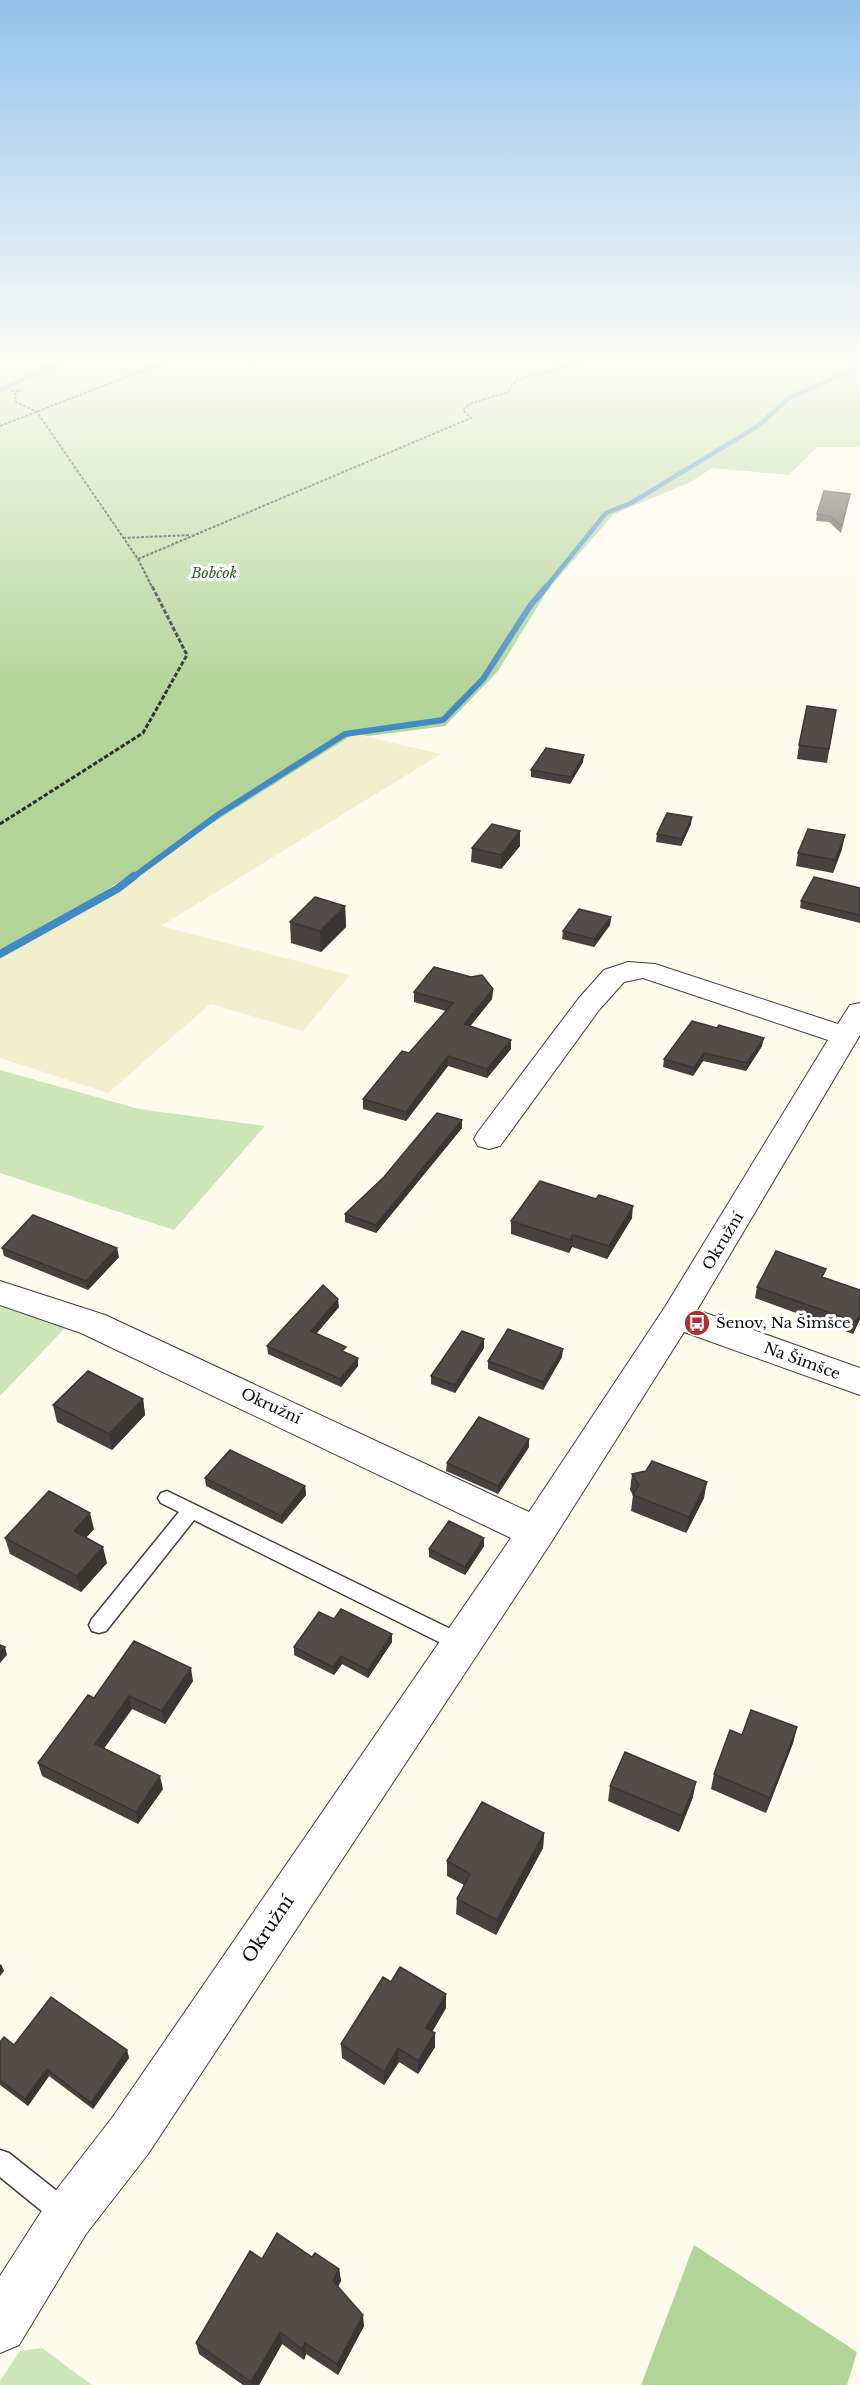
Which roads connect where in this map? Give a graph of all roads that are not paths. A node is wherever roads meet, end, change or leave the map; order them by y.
1 (853, 1024) edge
2 (489, 1139) dead end
3 (0, 1293) edge
4 (677, 1316) junction
5 (860, 1382) edge
6 (166, 1498) dead end
7 (191, 1511) junction
8 (536, 1533) junction
9 (99, 1625) dead end
10 (460, 1643) junction
11 (0, 2162) edge
12 (68, 2216) junction
13 (0, 2326) edge

1 - 2 street, Okružní
1 - 4 street, Okružní
3 - 8 street, Okružní
4 - 5 street, Na Šimšce
4 - 8 street, Okružní
6 - 7 lane
7 - 9 lane
7 - 10 lane
8 - 10 street, Okružní
10 - 12 street, Okružní
11 - 12 lane
12 - 13 street, Okružní

